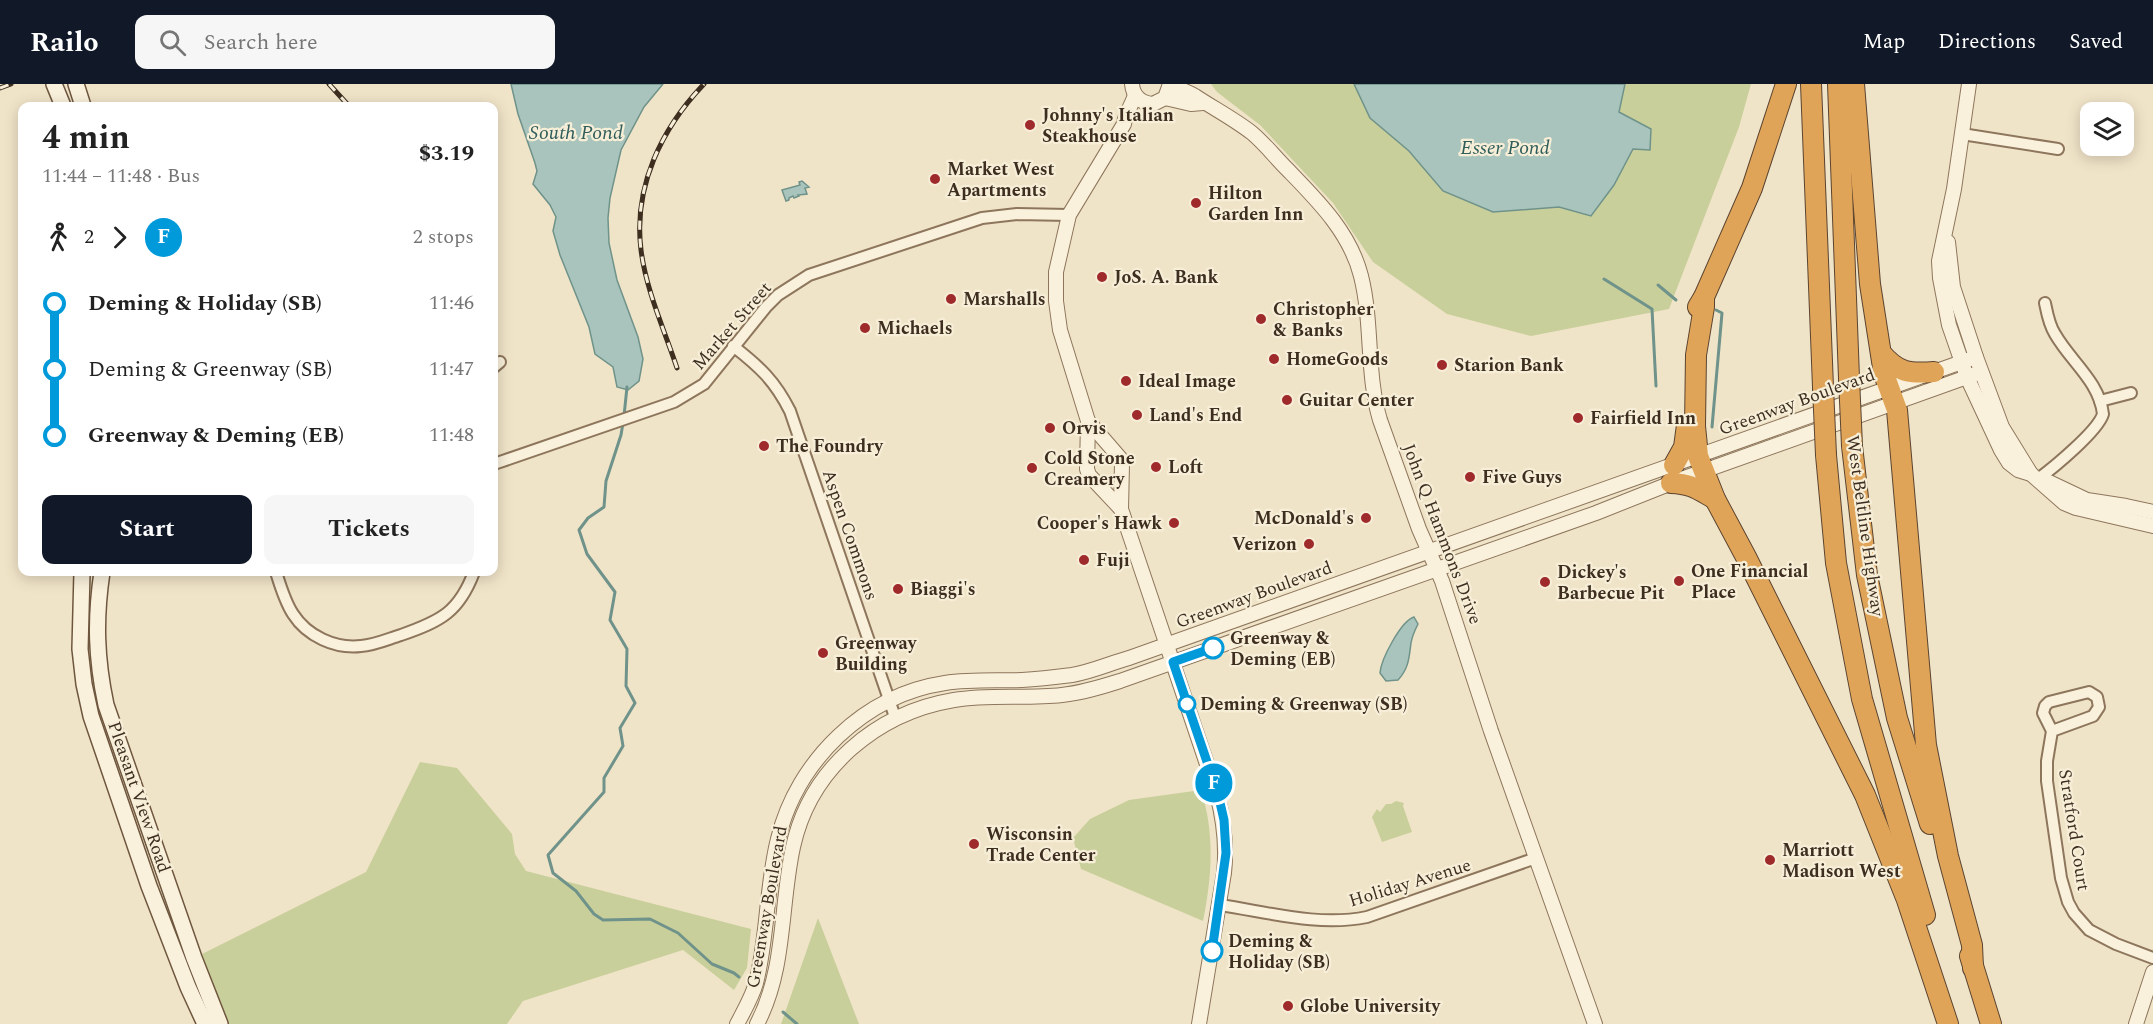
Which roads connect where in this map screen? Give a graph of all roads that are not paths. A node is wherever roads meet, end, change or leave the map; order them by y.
1 (54, 84) edge
2 (76, 84) edge
3 (1170, 84) edge
4 (1194, 84) edge
5 (1786, 84) edge
6 (1811, 84) edge
7 (1838, 84) edge
8 (1854, 84) edge
9 (1969, 84) edge
10 (1134, 90) edge
11 (1165, 98) junction
12 (61, 102) edge
13 (82, 102) edge
14 (1203, 103) junction
15 (1148, 104) junction
16 (1124, 124) junction
17 (1962, 134) junction
18 (2058, 149) dead end
19 (1069, 215) junction
20 (1947, 227) junction
21 (1704, 297) junction
22 (2045, 303) dead end
23 (733, 346) junction
24 (1881, 353) junction
25 (1976, 357) junction
26 (1961, 362) junction
27 (1934, 372) junction
28 (1981, 372) junction
29 (1967, 377) junction
30 (2131, 393) dead end
31 (1892, 395) junction
32 (2100, 401) junction
33 (1088, 421) junction
34 (498, 463) edge
35 (1701, 464) junction
36 (1672, 474) junction
37 (2038, 479) junction
38 (1715, 499) junction
39 (1120, 509) junction
40 (2153, 512) edge
41 (2153, 526) edge
42 (1428, 552) junction
43 (1437, 570) junction
44 (82, 576) edge
45 (102, 576) edge
46 (278, 576) edge
47 (472, 576) edge
48 (1167, 645) junction
49 (1173, 662) junction
50 (889, 701) junction
51 (895, 717) junction
52 (2052, 731) junction
53 (1536, 858) junction
54 (1220, 905) junction
55 (2153, 958) edge
56 (1973, 968) junction
57 (2153, 972) edge
58 (206, 1024) edge
59 (220, 1024) edge
60 (737, 1024) edge
61 (757, 1024) edge
62 (1199, 1024) edge
63 (1595, 1024) edge
64 (1948, 1024) edge
65 (1959, 1024) edge
66 (1991, 1024) edge
67 (2136, 1024) edge

1 - 12 main road
2 - 13 main road
3 - 11 street
3 - 14 street, John Q Hammons Drive
4 - 14 street
5 - 21 highway
6 - 65 highway, West Beltline Highway, bridge
7 - 56 highway, West Beltline Highway, bridge
8 - 24 highway
9 - 17 street
10 - 15 street
10 - 16 street
11 - 14 street, John Q Hammons Drive
11 - 15 street
14 - 42 street, John Q Hammons Drive
15 - 16 street
16 - 19 street
17 - 18 street
17 - 20 street
19 - 23 street, Market Street
19 - 33 street
20 - 25 street
20 - 26 street
21 - 35 highway
21 - 36 highway
22 - 32 street
23 - 34 street, Market Street
23 - 50 street, Aspen Commons
24 - 27 highway
24 - 31 highway
25 - 26 street, Greenway Boulevard
25 - 28 street
26 - 27 street, Greenway Boulevard
26 - 29 street
27 - 31 street, Greenway Boulevard
28 - 29 street, Greenway Boulevard
28 - 37 street
29 - 31 street, Greenway Boulevard
29 - 37 street
30 - 32 street
31 - 35 street, Greenway Boulevard
31 - 56 highway
32 - 37 street
33 - 39 street
33 - 39 street
35 - 36 street, Greenway Boulevard
35 - 38 highway
36 - 38 highway
36 - 42 street, Greenway Boulevard
36 - 43 street, Greenway Boulevard
37 - 40 street
37 - 41 street
38 - 64 highway
39 - 48 street
42 - 43 street, John Q Hammons Drive
42 - 48 street, Greenway Boulevard
43 - 49 street, Greenway Boulevard
43 - 53 street, John Q Hammons Drive
44 - 58 main road, Pleasant View Road
45 - 59 main road, Pleasant View Road
46 - 47 street
48 - 49 street
48 - 50 street, Greenway Boulevard
49 - 51 street, Greenway Boulevard
49 - 54 street
50 - 51 street, Aspen Commons
50 - 60 street, Greenway Boulevard
51 - 61 street, Greenway Boulevard
52 - 52 street, Stratford Court
52 - 55 street, Stratford Court
53 - 54 street, Holiday Avenue
53 - 63 street, John Q Hammons Drive
54 - 62 street
56 - 66 highway, West Beltline Highway
57 - 67 street

